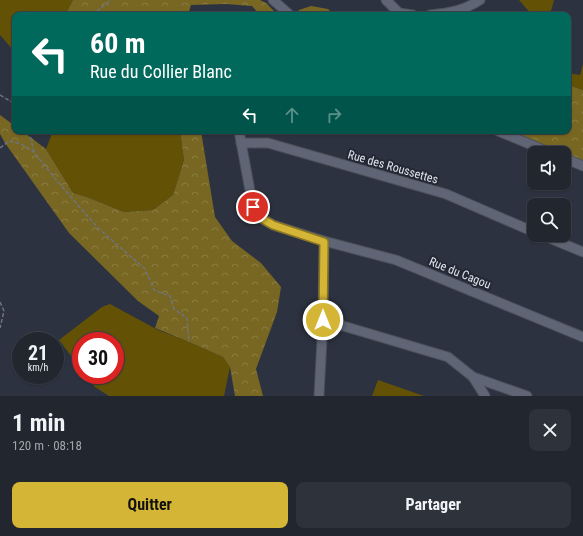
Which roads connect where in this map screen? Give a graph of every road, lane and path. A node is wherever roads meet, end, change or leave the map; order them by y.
1 (111, 0) edge
2 (273, 0) edge
3 (386, 0) edge
4 (480, 0) edge
5 (96, 12) edge
6 (287, 12) edge
7 (398, 12) edge
8 (450, 12) edge
9 (0, 95) edge
10 (12, 102) edge
11 (30, 134) edge
12 (240, 134) edge
13 (505, 134) edge
14 (241, 143) junction
15 (535, 146) edge
16 (0, 148) edge
17 (34, 152) junction
18 (571, 161) edge
19 (583, 166) edge
20 (527, 229) edge
21 (324, 242) junction
22 (559, 242) edge
23 (583, 252) edge
24 (0, 302) edge
25 (323, 320) junction
26 (0, 328) edge
27 (583, 337) edge
28 (189, 342) dead end
29 (473, 377) junction
30 (512, 394) edge
31 (319, 396) edge
32 (485, 396) edge
33 (527, 396) edge

1 - 5 path
2 - 6 street
3 - 7 street
4 - 8 street
9 - 10 path
11 - 17 path
12 - 14 street, Rue du Cagou
13 - 15 street
14 - 20 street, Rue des Roussettes
14 - 21 street, Rue du Cagou
16 - 17 path
17 - 28 path
18 - 19 street
21 - 25 street
21 - 27 street, Rue du Cagou
22 - 23 street
24 - 26 path
25 - 29 street
25 - 31 street
29 - 30 street
29 - 32 street
30 - 33 street

